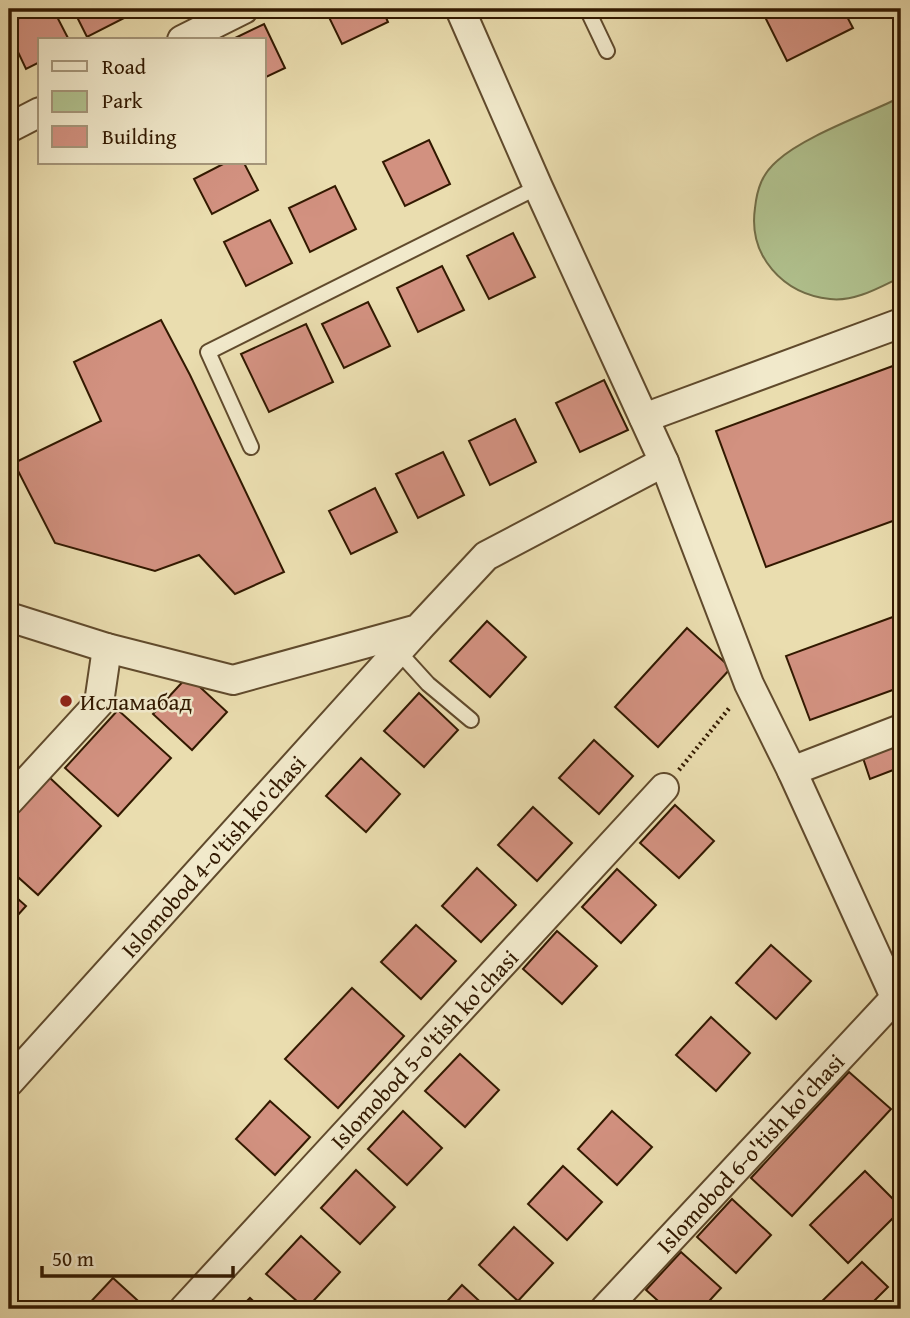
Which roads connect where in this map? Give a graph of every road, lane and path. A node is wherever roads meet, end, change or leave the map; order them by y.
1 (244, 9) edge
2 (460, 9) edge
3 (587, 9) edge
4 (186, 38) edge
5 (607, 51) dead end
6 (38, 113) edge
7 (9, 128) edge
8 (538, 187) junction
9 (901, 323) edge
10 (644, 418) junction
11 (251, 447) dead end
12 (664, 462) junction
13 (9, 617) edge
14 (418, 629) junction
15 (107, 648) junction
16 (398, 651) junction
17 (749, 684) junction
18 (471, 720) dead end
19 (901, 729) edge
20 (792, 771) junction
21 (664, 788) joint
22 (9, 800) edge
23 (898, 1004) edge
24 (9, 1083) edge
25 (184, 1309) edge
26 (605, 1309) edge

1 - 4 street
2 - 8 street
3 - 5 lane
6 - 7 street
8 - 10 street
8 - 11 lane
9 - 10 street
10 - 12 street
12 - 14 street, Islomobod 4-o'tish ko'chasi
12 - 17 street
13 - 15 street
14 - 15 street
14 - 16 street, Islomobod 4-o'tish ko'chasi
15 - 22 street
16 - 18 lane
16 - 24 street, Islomobod 4-o'tish ko'chasi
17 - 20 street
17 - 21 path
19 - 20 street
20 - 23 street
21 - 25 street, Islomobod 5-o'tish ko'chasi
23 - 26 street, Islomobod 6-o'tish ko'chasi

